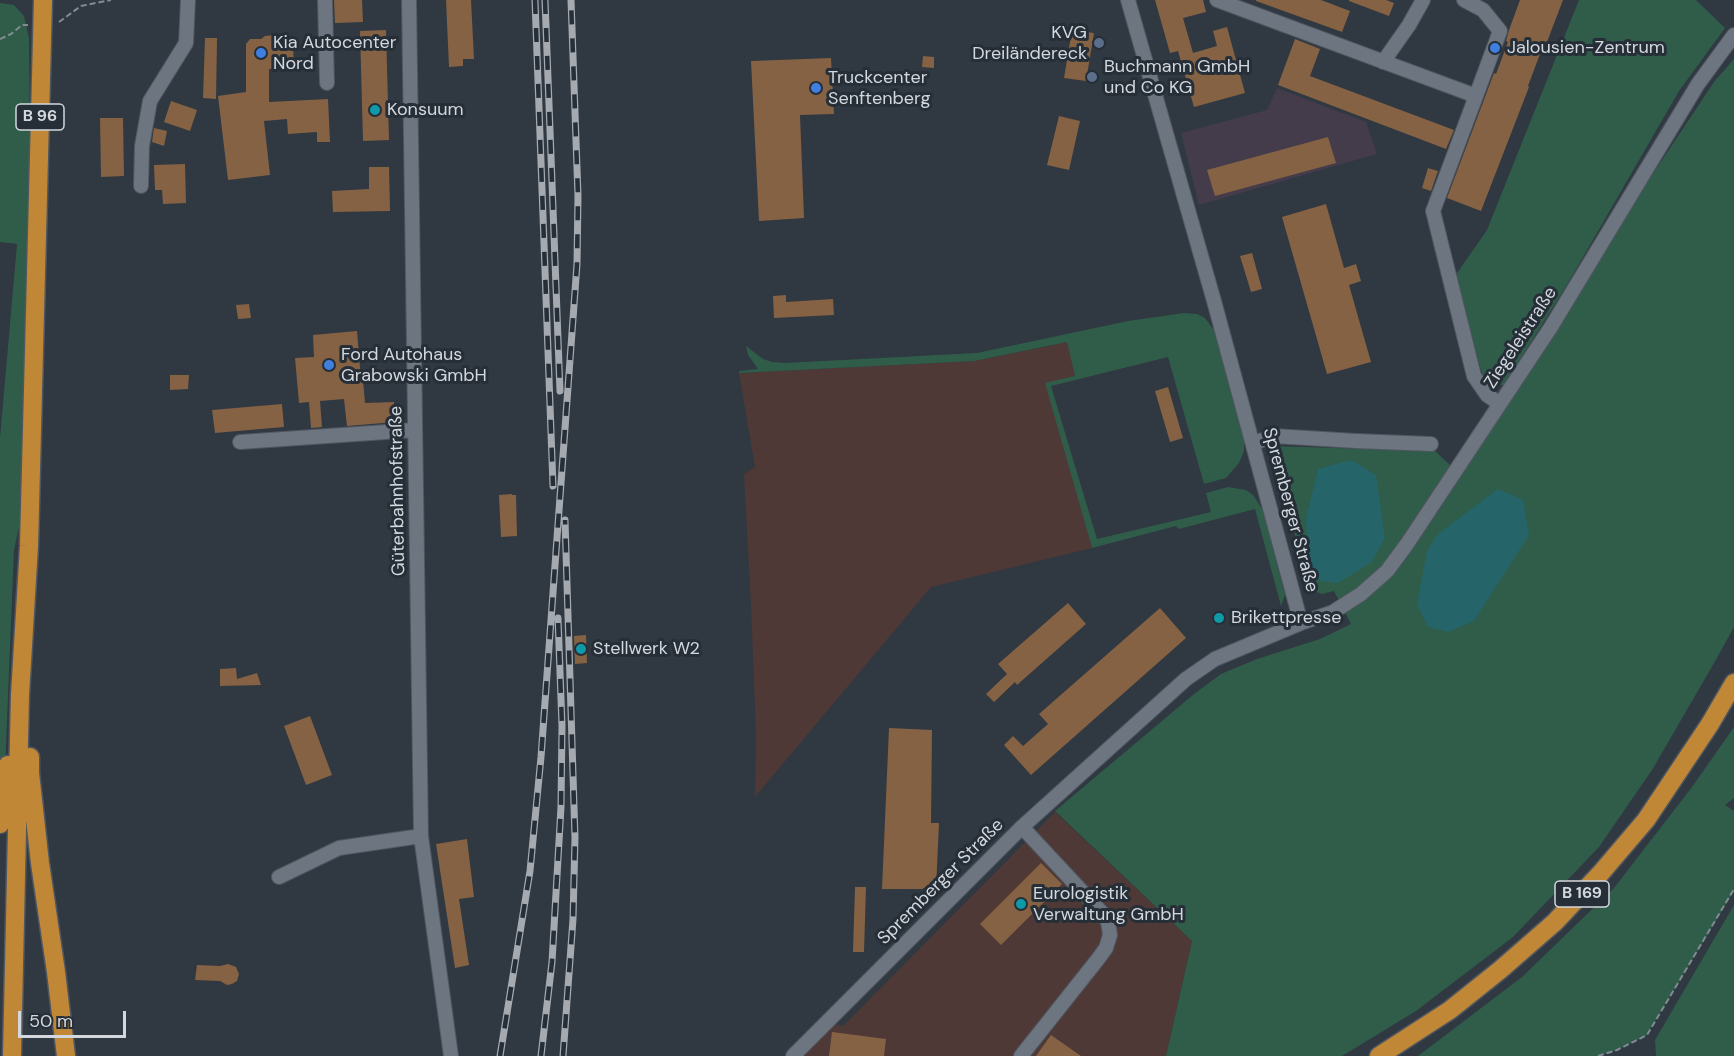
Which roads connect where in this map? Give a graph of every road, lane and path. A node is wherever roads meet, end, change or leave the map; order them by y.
1 (43, 0) edge
2 (188, 0) edge
3 (325, 0) edge
4 (409, 0) edge
5 (1128, 0) edge
6 (1217, 0) edge
7 (1423, 0) edge
8 (1464, 0) edge
9 (1734, 35) edge
10 (1383, 62) junction
11 (327, 83) dead end
12 (1476, 96) junction
13 (141, 186) dead end
14 (1500, 404) junction
15 (415, 430) junction
16 (240, 442) dead end
17 (1254, 443) junction
18 (1431, 444) dead end
19 (1301, 623) junction
20 (1734, 683) edge
21 (21, 695) junction
22 (0, 824) edge
23 (1022, 827) junction
24 (421, 837) junction
25 (279, 877) dead end
26 (1734, 890) edge
27 (12, 1056) edge
28 (66, 1056) edge
29 (451, 1056) edge
30 (793, 1056) edge
31 (1021, 1056) edge
32 (1379, 1056) edge
33 (1598, 1056) edge

1 - 21 highway, B 96
2 - 13 street
3 - 11 street
4 - 15 street, Güterbahnhofstraße
5 - 17 street, Spremberger Straße
6 - 10 street
7 - 10 street
8 - 12 street
9 - 14 street, Ziegeleistraße
10 - 12 street
12 - 14 street
14 - 19 street, Ziegeleistraße
15 - 16 street
15 - 24 street, Güterbahnhofstraße
17 - 18 street
17 - 19 street, Spremberger Straße
19 - 23 street, Spremberger Straße
20 - 32 highway, B 169
21 - 22 highway, B 96
21 - 27 highway, B 96
21 - 28 highway
23 - 30 street, Spremberger Straße
23 - 31 street
24 - 25 street
24 - 29 street, Güterbahnhofstraße
26 - 33 path

